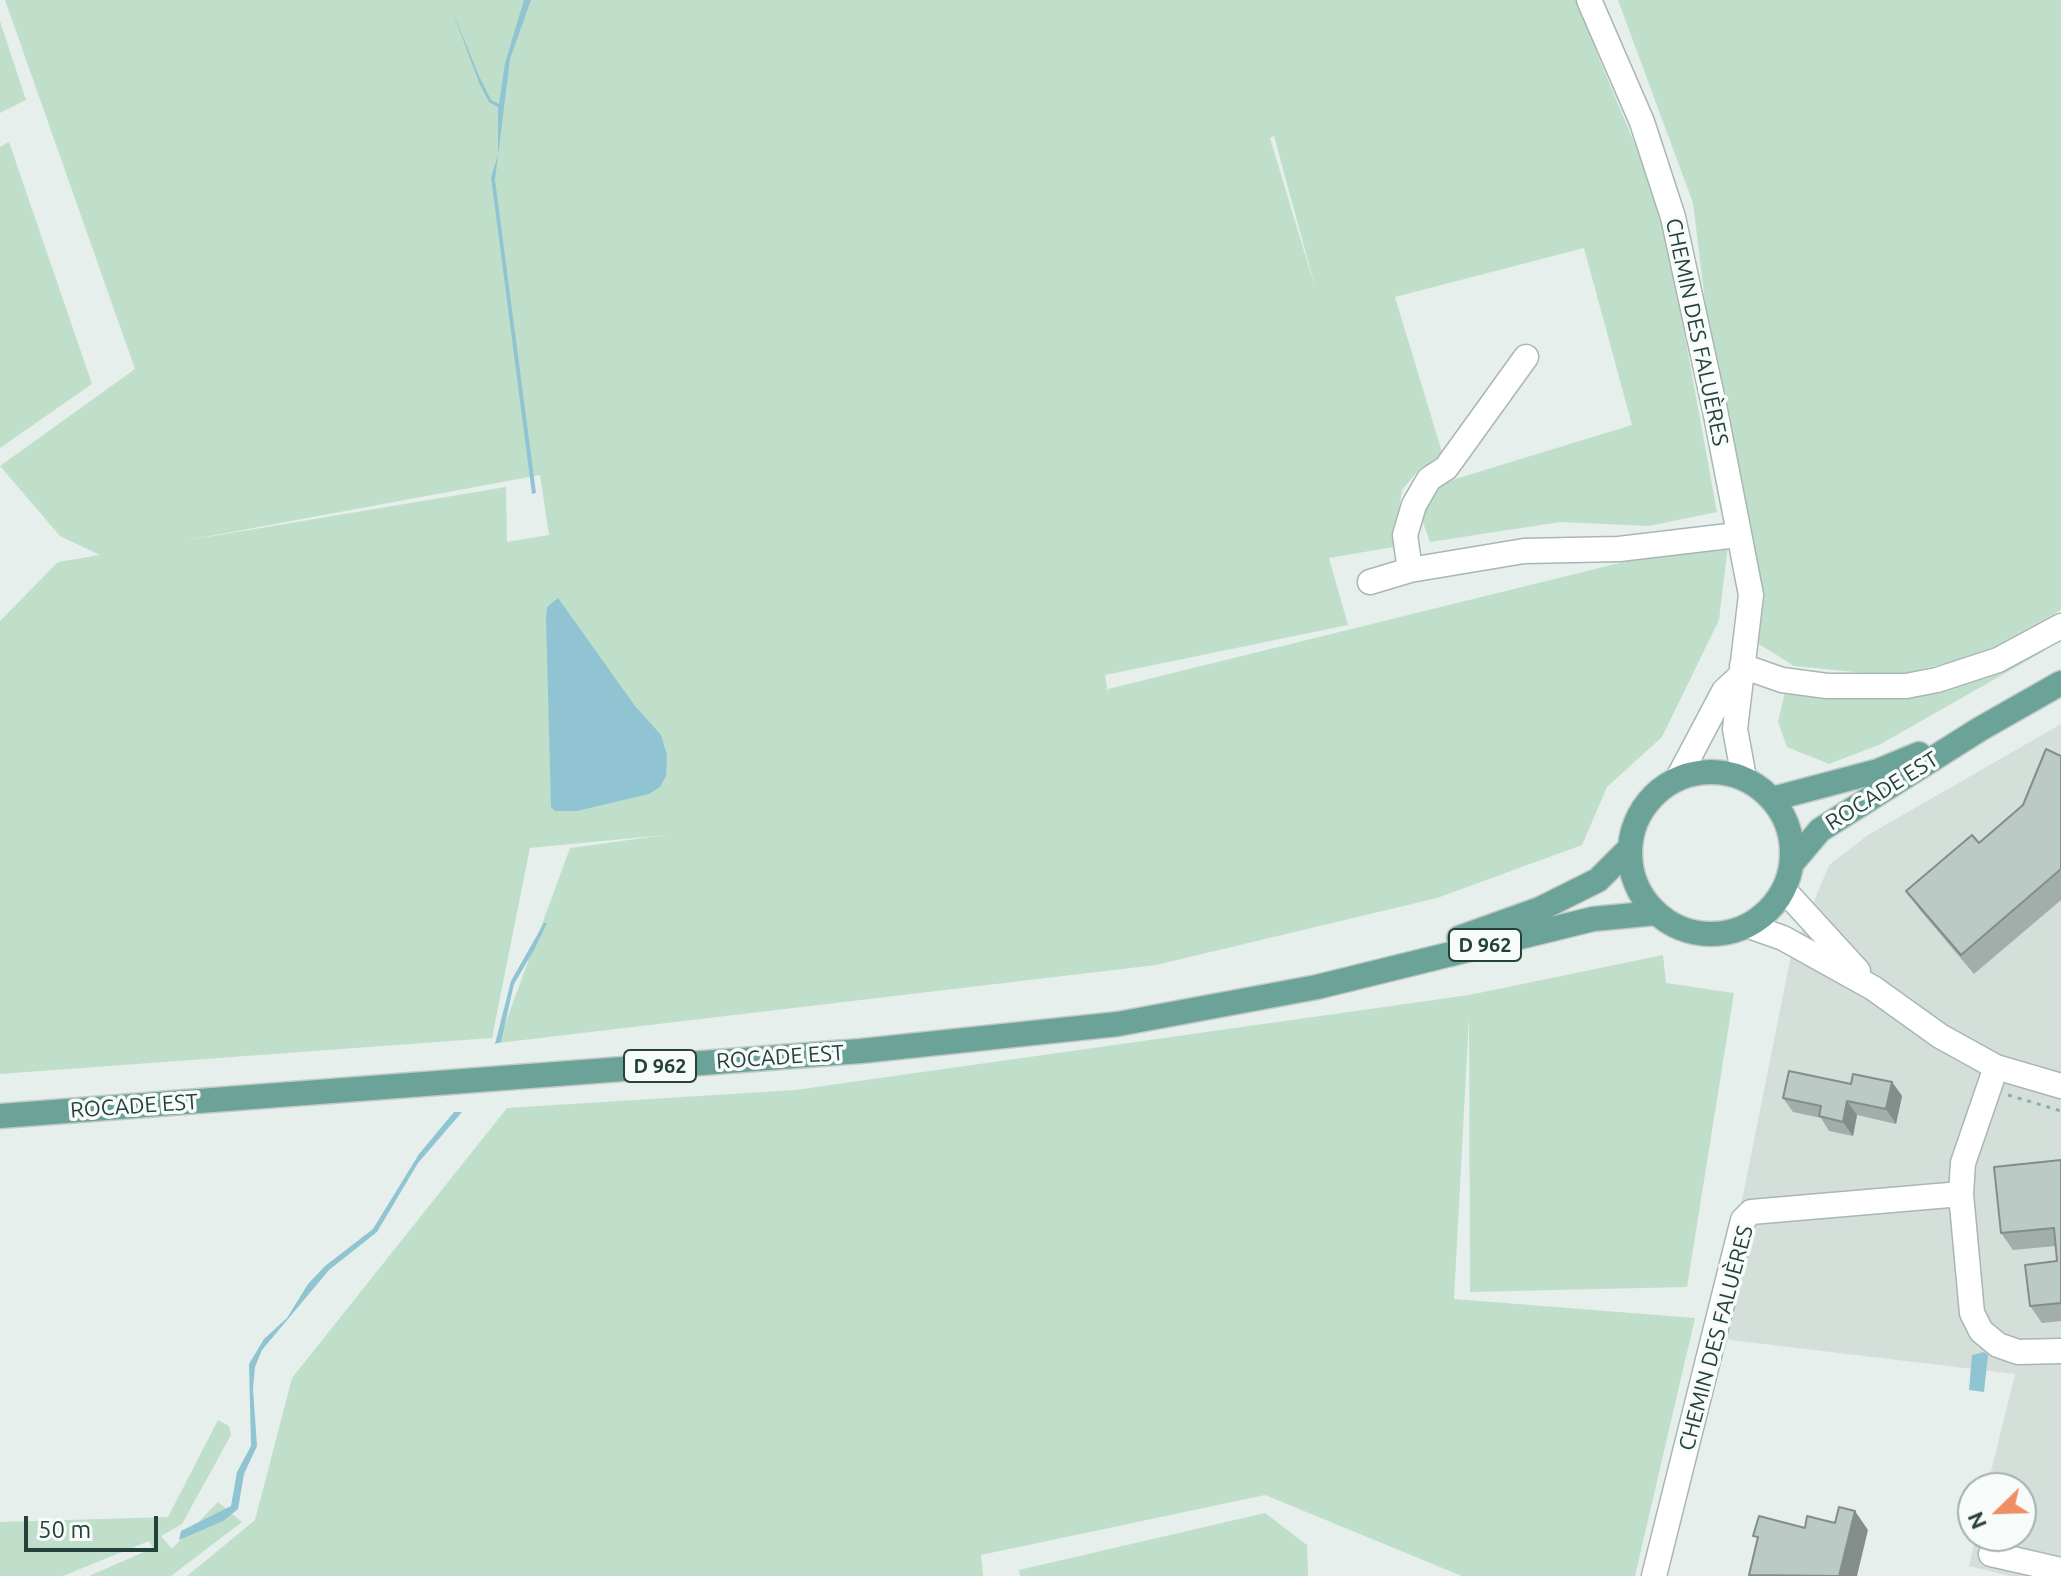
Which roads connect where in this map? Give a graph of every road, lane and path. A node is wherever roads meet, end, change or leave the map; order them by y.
1 (1589, 0) edge
2 (1526, 357) dead end
3 (1737, 535) junction
4 (1410, 570) junction
5 (1370, 582) dead end
6 (2061, 626) edge
7 (1741, 671) junction
8 (2061, 683) edge
9 (1980, 729) junction
10 (1678, 778) junction
11 (1744, 778) junction
12 (1772, 799) junction
13 (1630, 848) junction
14 (1792, 863) junction
15 (1784, 890) junction
16 (1656, 913) junction
17 (1749, 926) junction
18 (1317, 987) junction
19 (1873, 988) junction
20 (1993, 1076) junction
21 (2061, 1086) edge
22 (2061, 1111) edge
23 (0, 1116) edge
24 (1961, 1194) junction
25 (2061, 1351) edge
26 (1991, 1554) dead end
27 (2061, 1570) edge
28 (1654, 1576) edge

1 - 3 street, CHEMIN DES FALUÈRES
2 - 4 street
3 - 4 street
3 - 7 street, CHEMIN DES FALUÈRES
4 - 5 street
6 - 7 street
7 - 10 street
7 - 11 street, CHEMIN DES FALUÈRES
8 - 9 main road, ROCADE EST
9 - 12 main road, ROCADE EST
9 - 14 main road, ROCADE EST
10 - 11 main road
10 - 13 main road
11 - 12 main road
12 - 14 main road
13 - 16 main road
13 - 18 main road, ROCADE EST / D 962
14 - 15 main road
15 - 17 main road
15 - 19 street
16 - 17 main road
16 - 18 main road, ROCADE EST / D 962
17 - 19 street
18 - 23 main road, ROCADE EST / D 962
19 - 20 street
20 - 21 street
20 - 22 path
20 - 24 street
24 - 25 street
24 - 28 street, CHEMIN DES FALUÈRES
26 - 27 street

